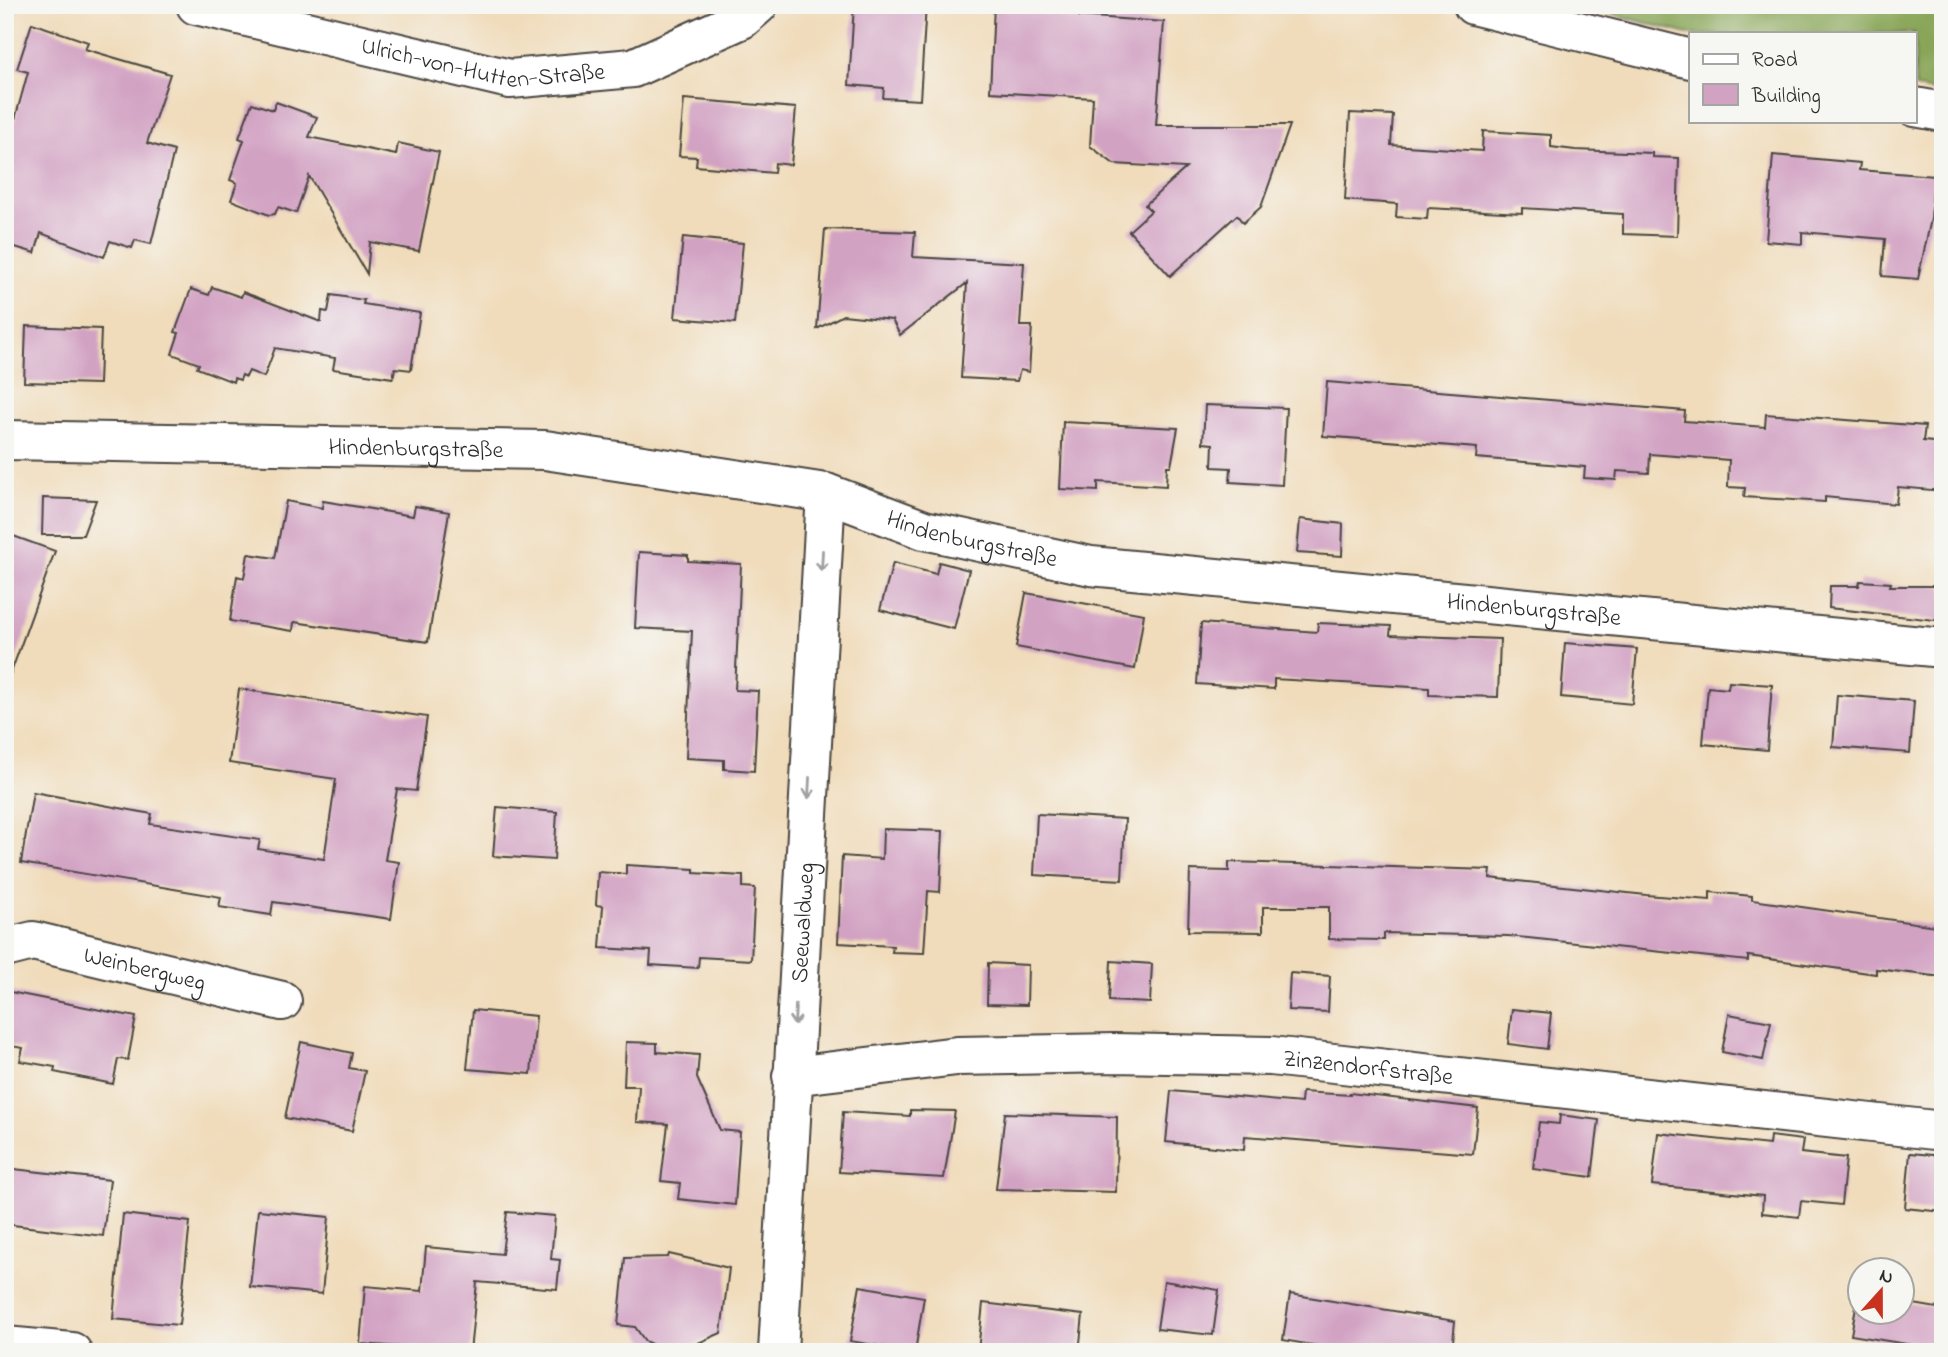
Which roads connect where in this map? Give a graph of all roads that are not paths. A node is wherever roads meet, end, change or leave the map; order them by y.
1 (196, 5) edge
2 (758, 5) edge
3 (1473, 5) edge
4 (1689, 59) edge
5 (1916, 107) edge
6 (1943, 112) edge
7 (5, 440) edge
8 (826, 493) junction
9 (1943, 648) edge
10 (5, 948) edge
11 (282, 1002) dead end
12 (792, 1076) junction
13 (1943, 1131) edge
14 (5, 1346) edge
15 (72, 1352) edge
16 (778, 1352) edge

1 - 2 street, Ulrich-von-Hutten-Straße
3 - 4 street
5 - 6 street
7 - 8 street, Hindenburgstraße
8 - 9 street, Hindenburgstraße
8 -> 12 street, Seewaldweg
10 - 11 street, Weinbergweg
12 - 13 street, Zinzendorfstraße
12 - 16 street, Seewaldweg
14 - 15 street

